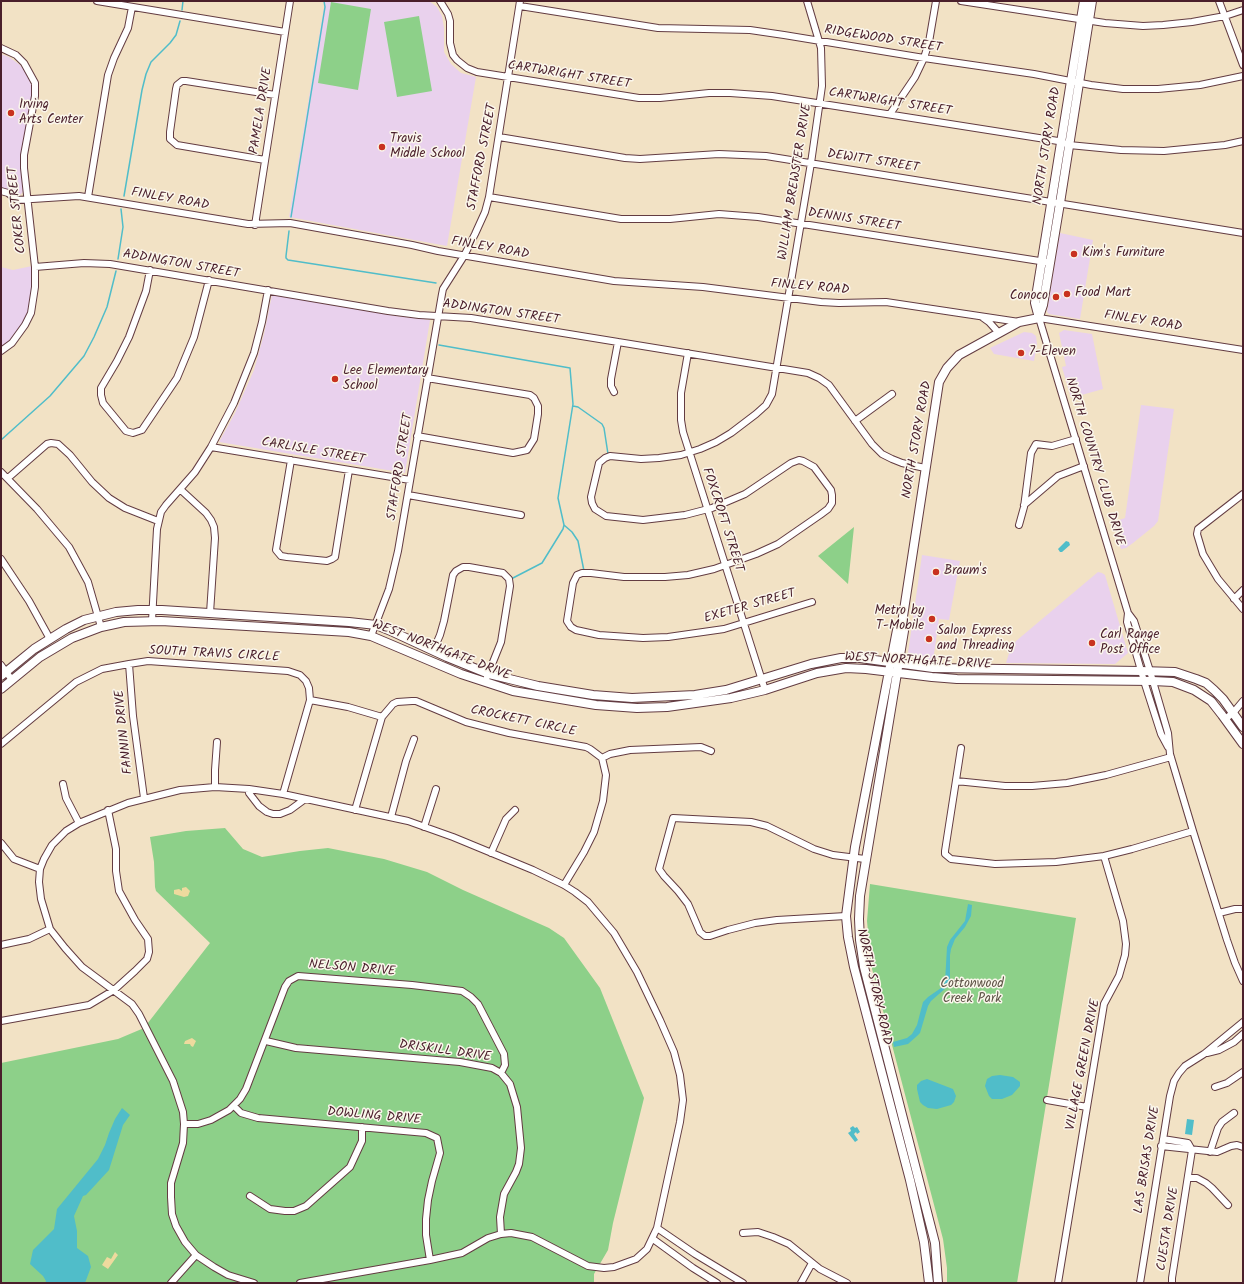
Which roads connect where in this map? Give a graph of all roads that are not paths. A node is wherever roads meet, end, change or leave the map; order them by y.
1 (97, 1) edge
2 (290, 1) edge
3 (807, 1) edge
4 (936, 1) edge
5 (961, 1) edge
6 (1084, 1) edge
7 (1092, 1) edge
8 (1219, 1) edge
9 (442, 2) edge
10 (520, 3) edge
11 (132, 7) junction
12 (1243, 10) edge
13 (1225, 16) junction
14 (1085, 20) junction
15 (285, 32) junction
16 (819, 41) junction
17 (1, 48) edge
18 (924, 58) junction
19 (1243, 65) edge
20 (1243, 76) edge
21 (508, 77) junction
22 (1075, 82) junction
23 (275, 95) junction
24 (820, 103) junction
25 (890, 114) junction
26 (499, 137) junction
27 (1243, 141) edge
28 (1060, 142) junction
29 (1069, 146) junction
30 (265, 160) junction
31 (811, 163) junction
32 (1, 192) edge
33 (88, 197) junction
34 (489, 197) junction
35 (28, 199) junction
36 (1051, 202) junction
37 (1060, 203) junction
38 (801, 224) junction
39 (255, 225) junction
40 (1243, 233) edge
41 (464, 256) junction
42 (1045, 262) junction
43 (35, 267) junction
44 (150, 270) junction
45 (209, 280) junction
46 (268, 290) junction
47 (788, 299) junction
48 (438, 315) junction
49 (979, 316) junction
50 (989, 317) junction
51 (1039, 318) junction
52 (1019, 322) junction
53 (998, 331) junction
54 (618, 342) junction
55 (1243, 350) edge
56 (1, 351) edge
57 (688, 353) junction
58 (777, 368) junction
59 (427, 378) junction
60 (614, 392) dead end
61 (892, 394) dead end
62 (855, 421) junction
63 (417, 436) junction
64 (1076, 439) junction
65 (211, 446) junction
66 (689, 452) junction
67 (291, 460) junction
68 (1084, 466) junction
69 (925, 468) junction
70 (349, 470) junction
71 (1, 472) edge
72 (8, 478) junction
73 (410, 480) junction
74 (181, 490) junction
75 (1243, 494) edge
76 (408, 495) junction
77 (1024, 504) junction
78 (707, 510) junction
79 (521, 515) dead end
80 (158, 521) junction
81 (1019, 525) dead end
82 (1, 559) edge
83 (725, 566) junction
84 (1243, 590) edge
85 (1234, 600) junction
86 (812, 602) dead end
87 (1243, 609) edge
88 (152, 610) junction
89 (210, 613) junction
90 (1128, 613) junction
91 (98, 616) junction
92 (152, 621) junction
93 (744, 623) junction
94 (376, 625) junction
95 (101, 627) junction
96 (371, 636) junction
97 (50, 638) junction
98 (433, 651) junction
99 (895, 662) junction
100 (129, 664) junction
101 (1019, 670) junction
102 (3, 671) edge
103 (1141, 671) junction
104 (1150, 671) junction
105 (893, 672) junction
106 (488, 674) junction
107 (1018, 679) junction
108 (12, 680) junction
109 (762, 680) junction
110 (1144, 681) junction
111 (1153, 681) junction
112 (484, 682) junction
113 (1, 689) edge
114 (765, 690) junction
115 (310, 700) junction
116 (1243, 701) edge
117 (1233, 713) junction
118 (382, 718) junction
119 (1226, 719) junction
120 (1243, 727) edge
121 (414, 739) dead end
122 (217, 742) dead end
123 (1, 744) edge
124 (1243, 744) edge
125 (961, 748) dead end
126 (1169, 748) junction
127 (711, 751) dead end
128 (1171, 757) junction
129 (602, 758) junction
130 (956, 781) junction
131 (63, 784) dead end
132 (215, 787) junction
133 (249, 789) junction
134 (436, 789) dead end
135 (283, 794) junction
136 (144, 798) junction
137 (305, 799) junction
138 (108, 810) junction
139 (356, 810) junction
140 (515, 810) dead end
141 (391, 817) junction
142 (79, 823) junction
143 (424, 827) junction
144 (1193, 831) junction
145 (1, 843) edge
146 (491, 853) junction
147 (1104, 856) junction
148 (854, 858) junction
149 (866, 859) junction
150 (40, 869) junction
151 (564, 885) junction
152 (1243, 909) edge
153 (1219, 914) junction
154 (846, 916) junction
155 (50, 929) junction
156 (1, 945) edge
157 (1243, 981) edge
158 (114, 990) junction
159 (874, 1005) junction
160 (864, 1008) junction
161 (1, 1021) edge
162 (1243, 1022) edge
163 (1243, 1034) edge
164 (266, 1041) junction
165 (1204, 1054) junction
166 (501, 1073) junction
167 (1242, 1073) edge
168 (1215, 1087) dead end
169 (1047, 1100) dead end
170 (234, 1106) junction
171 (1087, 1107) junction
172 (1234, 1113) dead end
173 (184, 1124) junction
174 (362, 1127) junction
175 (1162, 1139) junction
176 (1162, 1146) junction
177 (1243, 1147) edge
178 (1192, 1150) junction
179 (1210, 1152) junction
180 (1189, 1178) junction
181 (250, 1196) dead end
182 (1228, 1205) dead end
183 (657, 1228) junction
184 (743, 1233) dead end
185 (501, 1234) junction
186 (653, 1239) junction
187 (196, 1254) junction
188 (430, 1260) junction
189 (812, 1263) junction
190 (171, 1283) edge
191 (254, 1283) edge
192 (300, 1283) edge
193 (717, 1283) edge
194 (743, 1283) edge
195 (801, 1283) edge
196 (847, 1283) edge
197 (929, 1283) edge
198 (938, 1283) edge
199 (1058, 1283) edge
200 (1140, 1283) edge
201 (1172, 1283) edge

1 - 11 street
2 - 15 street, PAMELA DRIVE
3 - 16 street, WILLIAM BREWSTER DRIVE
4 - 18 street
5 - 14 street
6 - 14 main road, NORTH STORY ROAD
7 - 14 main road, NORTH STORY ROAD
8 - 13 street
9 - 21 street, CARTWRIGHT STREET
10 - 16 street, RIDGEWOOD STREET
10 - 21 street, STAFFORD STREET
11 - 15 street
11 - 33 street
12 - 13 street
13 - 14 street
13 - 19 street
14 - 22 main road, NORTH STORY ROAD
15 - 23 street, PAMELA DRIVE
16 - 18 street, RIDGEWOOD STREET
16 - 24 street, WILLIAM BREWSTER DRIVE
17 - 35 street, COKER STREET
18 - 22 street, RIDGEWOOD STREET
18 - 25 street
20 - 22 street, RIDGEWOOD STREET
21 - 24 street, CARTWRIGHT STREET
21 - 26 street, STAFFORD STREET
22 - 28 main road, NORTH STORY ROAD
22 - 29 main road, NORTH STORY ROAD
23 - 30 street, PAMELA DRIVE
23 - 30 street
24 - 25 street, CARTWRIGHT STREET
24 - 31 street, WILLIAM BREWSTER DRIVE
25 - 28 street, CARTWRIGHT STREET
26 - 31 street, DEWITT STREET
26 - 34 street, STAFFORD STREET
27 - 29 street, CARTWRIGHT STREET
28 - 29 street, CARTWRIGHT STREET
28 - 36 main road, NORTH STORY ROAD
29 - 37 main road, NORTH STORY ROAD
30 - 39 street, PAMELA DRIVE
31 - 36 street, DEWITT STREET
31 - 38 street, WILLIAM BREWSTER DRIVE
32 - 35 street, FINLEY ROAD
33 - 35 street, FINLEY ROAD
33 - 39 street, FINLEY ROAD
34 - 38 street, DENNIS STREET
34 - 41 street, STAFFORD STREET
35 - 43 street, COKER STREET
36 - 37 street, DEWITT STREET
36 - 42 main road, NORTH STORY ROAD
37 - 40 street, DEWITT STREET
37 - 42 main road, NORTH STORY ROAD
38 - 42 street, DENNIS STREET
38 - 47 street, WILLIAM BREWSTER DRIVE
39 - 41 street, FINLEY ROAD
41 - 47 street, FINLEY ROAD
41 - 48 street, STAFFORD STREET
42 - 51 main road, NORTH STORY ROAD
43 - 44 street, ADDINGTON STREET
43 - 56 street, COKER STREET
44 - 45 street, ADDINGTON STREET
44 - 45 street
45 - 46 street, ADDINGTON STREET
46 - 48 street, ADDINGTON STREET
46 - 65 street
47 - 49 street, FINLEY ROAD
47 - 58 street, WILLIAM BREWSTER DRIVE
48 - 54 street, ADDINGTON STREET
48 - 59 street, STAFFORD STREET
49 - 50 street, FINLEY ROAD
49 - 53 street, FINLEY ROAD
50 - 52 street, FINLEY ROAD
50 - 53 street
51 - 52 main road, NORTH STORY ROAD
51 - 55 street, FINLEY ROAD
51 - 64 street, NORTH COUNTRY CLUB DRIVE
52 - 53 main road, NORTH STORY ROAD
53 - 69 main road, NORTH STORY ROAD
54 - 57 street, ADDINGTON STREET
54 - 60 street
57 - 58 street, ADDINGTON STREET
57 - 66 street, FOXCROFT STREET
58 - 62 street, ADDINGTON STREET
58 - 66 street, WILLIAM BREWSTER DRIVE
59 - 63 street, STAFFORD STREET
59 - 63 street
61 - 62 street
62 - 69 street, ADDINGTON STREET
63 - 73 street, STAFFORD STREET
64 - 68 street, NORTH COUNTRY CLUB DRIVE
64 - 77 street
65 - 67 street, CARLISLE STREET
65 - 74 street
66 - 78 street, FOXCROFT STREET
66 - 78 street, WILLIAM BREWSTER DRIVE
67 - 70 street, CARLISLE STREET
67 - 70 street
68 - 77 street
68 - 90 street, NORTH COUNTRY CLUB DRIVE
69 - 99 main road, NORTH STORY ROAD
70 - 73 street, CARLISLE STREET
71 - 72 street
72 - 80 street
72 - 91 street
73 - 76 street, STAFFORD STREET
74 - 80 street
74 - 89 street
75 - 85 street
76 - 79 street
76 - 94 street, STAFFORD STREET
77 - 81 street
78 - 83 street, FOXCROFT STREET
78 - 83 street
80 - 88 street
82 - 97 street
83 - 93 street, FOXCROFT STREET
83 - 93 street, EXETER STREET
84 - 85 street
85 - 87 street
86 - 93 street, EXETER STREET
88 - 89 main road, WEST NORTHGATE DRIVE
88 - 91 main road, WEST NORTHGATE DRIVE
88 - 92 street
89 - 94 main road, WEST NORTHGATE DRIVE
90 - 103 street, NORTH COUNTRY CLUB DRIVE
90 - 104 street, NORTH COUNTRY CLUB DRIVE
91 - 95 street
91 - 97 main road, WEST NORTHGATE DRIVE
92 - 95 main road, WEST NORTHGATE DRIVE
92 - 96 main road, WEST NORTHGATE DRIVE
93 - 109 street, FOXCROFT STREET
94 - 96 street, STAFFORD STREET
94 - 98 main road, WEST NORTHGATE DRIVE
95 - 108 main road, WEST NORTHGATE DRIVE
96 - 112 main road, WEST NORTHGATE DRIVE
97 - 102 main road, WEST NORTHGATE DRIVE
98 - 106 main road, WEST NORTHGATE DRIVE
98 - 106 street
99 - 101 main road, WEST NORTHGATE DRIVE
99 - 105 main road, NORTH STORY ROAD
99 - 109 main road, WEST NORTHGATE DRIVE
100 - 115 street, SOUTH TRAVIS CIRCLE
100 - 123 street, SOUTH TRAVIS CIRCLE
100 - 136 street, FANNIN DRIVE
101 - 103 main road, WEST NORTHGATE DRIVE
101 - 107 main road
102 - 108 street
103 - 104 main road, WEST NORTHGATE DRIVE
103 - 110 street, NORTH COUNTRY CLUB DRIVE
104 - 111 street, NORTH COUNTRY CLUB DRIVE
104 - 117 main road, WEST NORTHGATE DRIVE
105 - 107 main road, WEST NORTHGATE DRIVE
105 - 114 main road, WEST NORTHGATE DRIVE
105 - 148 main road, NORTH STORY ROAD
105 - 149 main road, NORTH STORY ROAD
106 - 109 main road, WEST NORTHGATE DRIVE
106 - 112 street
107 - 110 main road, WEST NORTHGATE DRIVE
108 - 113 main road, WEST NORTHGATE DRIVE
109 - 114 street, FOXCROFT STREET
110 - 111 main road, WEST NORTHGATE DRIVE
110 - 126 street, NORTH COUNTRY CLUB DRIVE
111 - 119 main road, WEST NORTHGATE DRIVE
111 - 126 street, NORTH COUNTRY CLUB DRIVE
112 - 114 main road, WEST NORTHGATE DRIVE
115 - 118 street
115 - 135 street, SOUTH TRAVIS CIRCLE
116 - 117 street
117 - 119 street
117 - 120 main road, WEST NORTHGATE DRIVE
118 - 129 street, CROCKETT CIRCLE
118 - 139 street, CROCKETT CIRCLE
119 - 124 main road, WEST NORTHGATE DRIVE
121 - 141 street
122 - 132 street
125 - 130 street
126 - 128 street, NORTH COUNTRY CLUB DRIVE
127 - 129 street
128 - 130 street
128 - 144 street, NORTH COUNTRY CLUB DRIVE
129 - 151 street
130 - 147 street
131 - 142 street
132 - 133 street
132 - 136 street
133 - 135 street
133 - 137 street
134 - 143 street
135 - 137 street
136 - 138 street
137 - 139 street
138 - 142 street
138 - 158 street
139 - 141 street
140 - 146 street
141 - 143 street
142 - 150 street
143 - 146 street
144 - 147 street
144 - 153 street, NORTH COUNTRY CLUB DRIVE
145 - 150 street
146 - 151 street
147 - 171 street, VILLAGE GREEN DRIVE
148 - 149 street
148 - 154 main road, NORTH STORY ROAD
148 - 154 street
149 - 159 main road, NORTH STORY ROAD
150 - 155 street
151 - 183 street
152 - 153 street
153 - 157 street, NORTH COUNTRY CLUB DRIVE
154 - 160 main road, NORTH STORY ROAD
155 - 156 street
155 - 158 street
158 - 161 street
158 - 173 street
159 - 160 main road
159 - 198 main road, NORTH STORY ROAD
160 - 197 main road, NORTH STORY ROAD
162 - 165 street, LAS BRISAS DRIVE
163 - 165 street, LAS BRISAS DRIVE
164 - 166 street, DRISKILL DRIVE
164 - 166 street, NELSON DRIVE
164 - 170 street, NELSON DRIVE
165 - 175 street, LAS BRISAS DRIVE
166 - 185 street, DRISKILL DRIVE
167 - 168 street
169 - 171 street
170 - 173 street, NELSON DRIVE
170 - 174 street, DOWLING DRIVE
171 - 199 street, VILLAGE GREEN DRIVE
172 - 179 street
173 - 187 street
174 - 181 street
174 - 188 street, DOWLING DRIVE
175 - 176 street, LAS BRISAS DRIVE
175 - 178 street
176 - 178 street
176 - 200 street, LAS BRISAS DRIVE
177 - 179 street
178 - 179 street
178 - 180 street, CUESTA DRIVE
180 - 182 street, CUESTA DRIVE
180 - 201 street, CUESTA DRIVE
183 - 186 street
183 - 194 street
184 - 189 street
185 - 186 street
185 - 188 street
186 - 193 street
187 - 190 street
187 - 191 street
188 - 192 street
189 - 195 street
189 - 196 street

